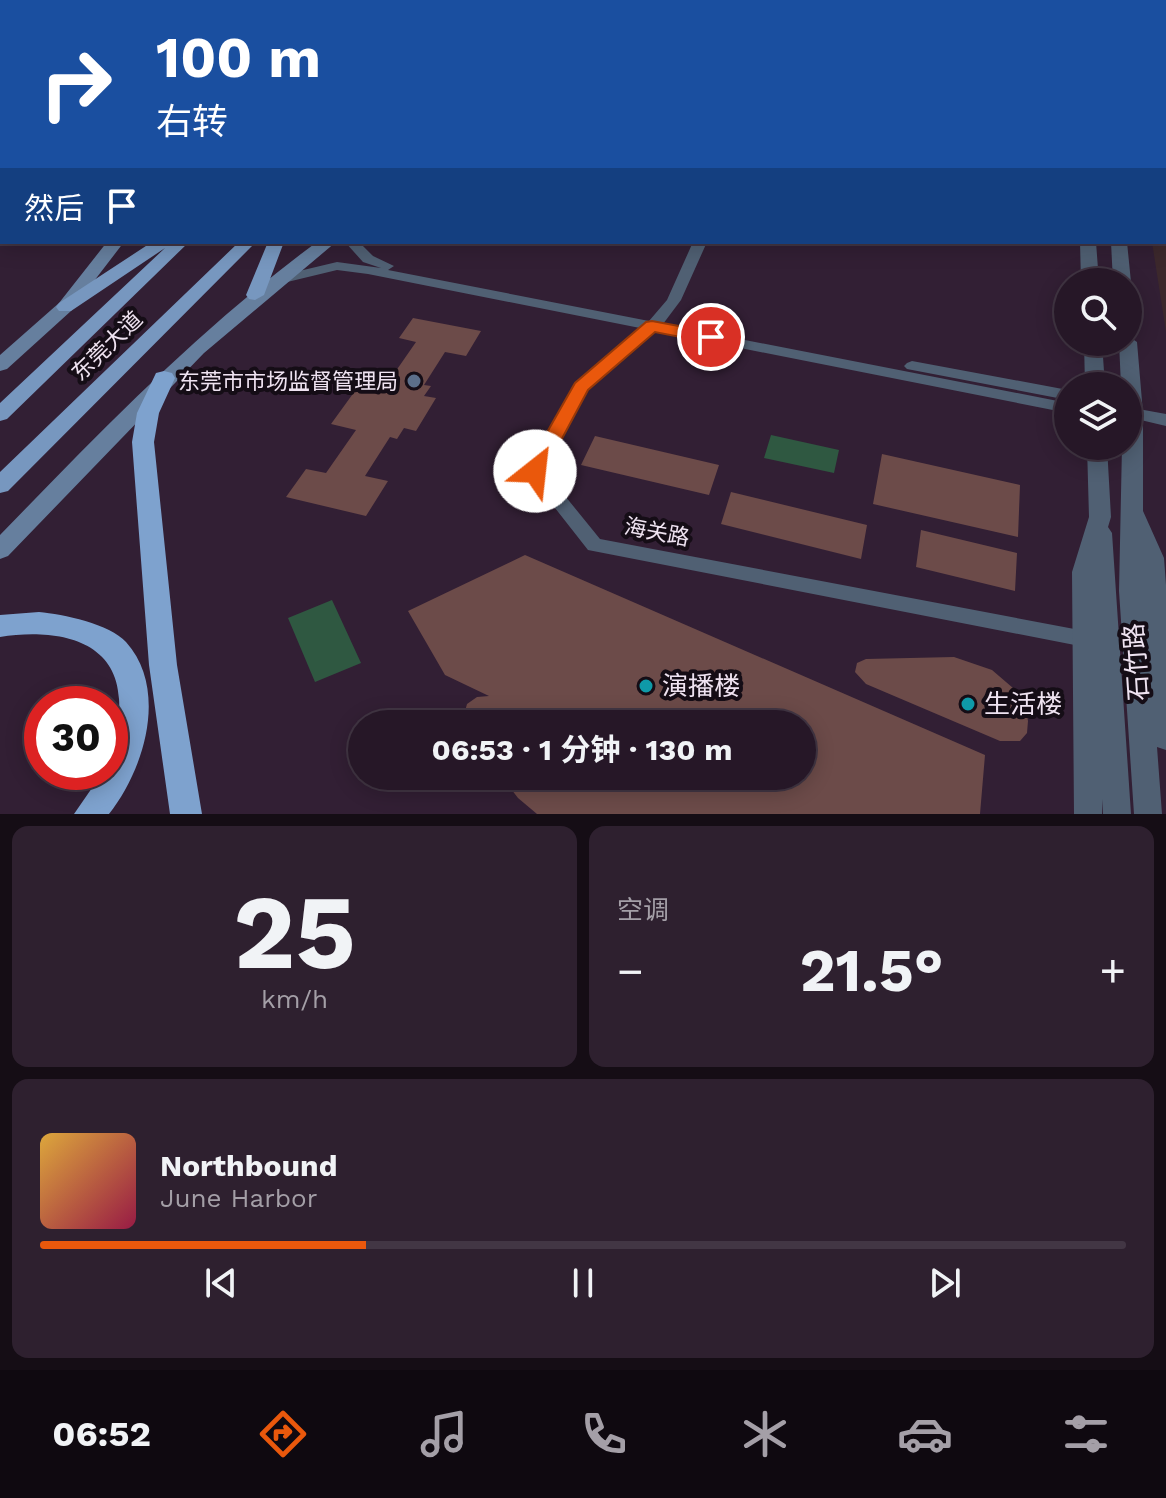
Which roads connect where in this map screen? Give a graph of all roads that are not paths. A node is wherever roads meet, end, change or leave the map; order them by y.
1 (114, 244) edge
2 (160, 244) edge
3 (179, 244) edge
4 (246, 244) edge
5 (275, 244) edge
6 (325, 244) edge
7 (354, 244) edge
8 (699, 244) edge
9 (1088, 244) edge
10 (1119, 244) edge
11 (1089, 268) edge
12 (1121, 268) edge
13 (274, 281) junction
14 (255, 295) junction
15 (65, 307) junction
16 (656, 322) junction
17 (0, 365) edge
18 (164, 378) junction
19 (1054, 393) edge
20 (1054, 405) edge
21 (0, 414) edge
22 (1142, 415) edge
23 (1166, 420) edge
24 (1098, 460) edge
25 (1133, 460) edge
26 (0, 485) edge
27 (1132, 511) junction
28 (1100, 517) junction
29 (0, 550) edge
30 (0, 626) edge
31 (1085, 639) junction
32 (1166, 738) edge
33 (90, 814) edge
34 (186, 814) edge
35 (1088, 814) edge
36 (1117, 814) edge
37 (1148, 814) edge

1 - 15 main road
2 - 15 main road
3 - 21 main road, 东莞大道
4 - 26 main road, 东莞大道
5 - 14 main road
6 - 13 main road
7 - 16 street
8 - 16 street, 海关路
9 - 11 street
10 - 12 street
13 - 14 main road
13 - 16 street
14 - 18 main road
15 - 17 main road
16 - 19 street
16 - 20 street
16 - 31 street, 海关路
18 - 29 main road
18 - 34 highway
22 - 23 street
24 - 28 street, 石竹路
25 - 27 street, 石竹路
27 - 32 street
27 - 37 street, 石竹路
28 - 31 street
28 - 36 street, 石竹路
30 - 33 highway
31 - 35 street

